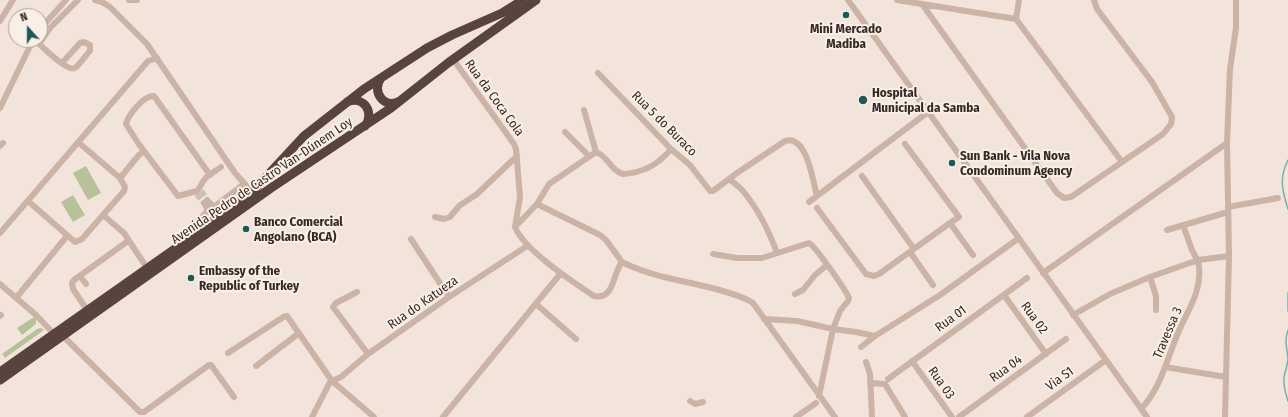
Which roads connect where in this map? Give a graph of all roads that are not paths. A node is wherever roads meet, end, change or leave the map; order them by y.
1 (13, 0) edge
2 (66, 0) edge
3 (78, 0) edge
4 (95, 0) edge
5 (130, 0) edge
6 (137, 0) edge
7 (523, 0) edge
8 (536, 0) edge
9 (848, 0) edge
10 (896, 0) edge
11 (1019, 0) edge
12 (1094, 0) edge
13 (1236, 0) edge
14 (922, 4) junction
15 (1016, 19) junction
16 (48, 20) edge
17 (0, 21) edge
18 (29, 48) edge
19 (157, 58) junction
20 (453, 59) junction
21 (62, 63) junction
22 (598, 73) dead end
23 (382, 76) junction
24 (401, 100) junction
25 (344, 103) junction
26 (0, 108) edge
27 (584, 110) dead end
28 (928, 112) junction
29 (363, 128) junction
30 (565, 132) dead end
31 (78, 142) junction
32 (1227, 143) junction
33 (905, 144) dead end
34 (671, 149) junction
35 (144, 151) junction
36 (596, 152) junction
37 (517, 156) junction
38 (589, 156) junction
39 (1122, 162) junction
40 (221, 167) dead end
41 (210, 175) junction
42 (862, 176) dead end
43 (120, 178) junction
44 (729, 179) junction
45 (244, 184) junction
46 (249, 194) junction
47 (817, 196) junction
48 (1278, 198) dead end
49 (28, 201) junction
50 (809, 202) dead end
51 (219, 204) junction
52 (537, 204) junction
53 (817, 208) dead end
54 (1228, 209) junction
55 (205, 214) junction
56 (103, 215) junction
57 (435, 217) dead end
58 (950, 223) junction
59 (1183, 225) junction
60 (515, 227) junction
61 (1167, 230) dead end
62 (0, 233) edge
63 (67, 236) junction
64 (1019, 238) junction
65 (411, 239) dead end
66 (128, 241) junction
67 (182, 244) junction
68 (527, 246) junction
69 (912, 251) junction
70 (777, 253) junction
71 (713, 254) dead end
72 (973, 255) dead end
73 (1229, 256) junction
74 (1198, 260) junction
75 (622, 262) junction
76 (827, 265) junction
77 (147, 268) junction
78 (561, 273) junction
79 (1043, 273) junction
80 (80, 276) junction
81 (1150, 277) junction
82 (1027, 278) dead end
83 (0, 284) edge
84 (86, 284) dead end
85 (933, 285) dead end
86 (357, 292) dead end
87 (795, 294) dead end
88 (1004, 295) junction
89 (449, 297) junction
90 (16, 298) junction
91 (536, 304) junction
92 (87, 310) junction
93 (1156, 310) dead end
94 (1074, 315) junction
95 (764, 319) junction
96 (833, 329) junction
97 (299, 333) junction
98 (58, 335) junction
99 (875, 336) junction
100 (576, 339) dead end
101 (1066, 339) dead end
102 (862, 347) dead end
103 (228, 353) dead end
104 (368, 354) junction
105 (1046, 354) junction
106 (1106, 360) junction
107 (912, 361) junction
108 (866, 362) dead end
109 (256, 366) dead end
110 (1165, 367) junction
111 (0, 372) edge
112 (1226, 377) junction
113 (888, 379) dead end
114 (0, 380) edge
115 (332, 381) junction
116 (870, 383) junction
117 (819, 396) junction
118 (234, 397) dead end
119 (690, 401) dead end
120 (703, 402) dead end
121 (816, 403) dead end
122 (1141, 409) junction
123 (312, 417) edge
124 (374, 417) edge
125 (443, 417) edge
126 (796, 417) edge
127 (835, 417) edge
128 (872, 417) edge
129 (905, 417) edge
130 (952, 417) edge
131 (959, 417) edge
132 (1027, 417) edge
133 (1146, 417) edge
134 (1225, 417) edge

1 - 17 street
2 - 16 street
3 - 21 street
4 - 19 street
5 - 6 street
7 - 23 highway, Avenida Pedro de Castro Van-Dúnem Loy
8 - 20 highway, Avenida Pedro de Castro Van-Dúnem Loy
9 - 28 street
10 - 14 street
11 - 15 street
12 - 39 street
13 - 32 street
14 - 15 street
14 - 39 street
15 - 39 street
18 - 26 street
19 - 31 street
19 - 45 street
20 - 24 highway, Avenida Pedro de Castro Van-Dúnem Loy
20 - 37 street, Rua da Coca Cola
21 - 21 street
22 - 34 street, Rua 5 do Buraco
23 - 24 highway
23 - 25 highway, Avenida Pedro de Castro Van-Dúnem Loy
24 - 29 highway, Avenida Pedro de Castro Van-Dúnem Loy
25 - 29 highway
25 - 46 highway, Avenida Pedro de Castro Van-Dúnem Loy
27 - 36 street
28 - 47 street
28 - 64 street
29 - 98 highway, Avenida Pedro de Castro Van-Dúnem Loy
30 - 38 street
31 - 43 street
31 - 49 street
32 - 54 street
32 - 79 street
33 - 58 street
34 - 36 street
34 - 44 street, Rua 5 do Buraco
35 - 41 street
35 - 41 street
35 - 43 street
36 - 38 street
37 - 57 street
37 - 60 street, Rua da Coca Cola
38 - 52 street
40 - 41 street
42 - 69 street
43 - 56 street
44 - 47 street
44 - 70 street
45 - 46 street
45 - 51 street
46 - 51 street
46 - 67 highway, Avenida Pedro de Castro Van-Dúnem Loy
47 - 50 street
48 - 54 street
49 - 62 street
49 - 63 street
51 - 55 street
51 - 55 street
52 - 60 street
52 - 75 street
53 - 69 street
54 - 59 street
54 - 73 street
55 - 67 street
56 - 63 street
56 - 66 street
58 - 69 street
58 - 72 street
59 - 61 street
59 - 74 street
60 - 68 street
63 - 90 street
64 - 79 street
64 - 99 street
65 - 89 street
66 - 77 street
66 - 80 street
67 - 77 highway, Avenida Pedro de Castro Van-Dúnem Loy
68 - 78 street
68 - 89 street, Rua do Katueza
69 - 85 street
70 - 71 street
70 - 76 street
73 - 74 street
73 - 112 street
74 - 81 street
74 - 110 street, Travessa 3
75 - 78 street
75 - 95 street
76 - 87 street
76 - 96 street
77 - 92 highway, Avenida Pedro de Castro Van-Dúnem Loy
78 - 91 street
79 - 94 street
80 - 84 street
80 - 92 street
81 - 93 street
81 - 94 street
82 - 88 street, Rua 01
83 - 90 street
86 - 104 street
88 - 105 street, Rua 02
88 - 107 street, Rua 01
89 - 104 street, Rua do Katueza
90 - 98 street
91 - 100 street
91 - 125 street
92 - 98 highway, Avenida Pedro de Castro Van-Dúnem Loy
94 - 106 street
95 - 96 street
95 - 117 street
96 - 99 street
96 - 117 street
97 - 103 street
97 - 109 street
97 - 115 street
98 - 111 highway, Avenida Pedro de Castro Van-Dúnem Loy
98 - 114 highway, Avenida Pedro de Castro Van-Dúnem Loy
98 - 118 street
99 - 102 street
101 - 105 street, Rua 04
104 - 115 street, Rua do Katueza
105 - 131 street, Rua 04
106 - 122 street
106 - 132 street, Via S1
107 - 113 street, Rua 01
107 - 130 street, Rua 03
108 - 116 street
110 - 112 street
110 - 122 street, Travessa 3
112 - 134 street
115 - 123 street, Rua do Katueza
115 - 124 street
116 - 128 street
116 - 129 street
117 - 127 street
119 - 120 street
121 - 126 street
122 - 133 street

